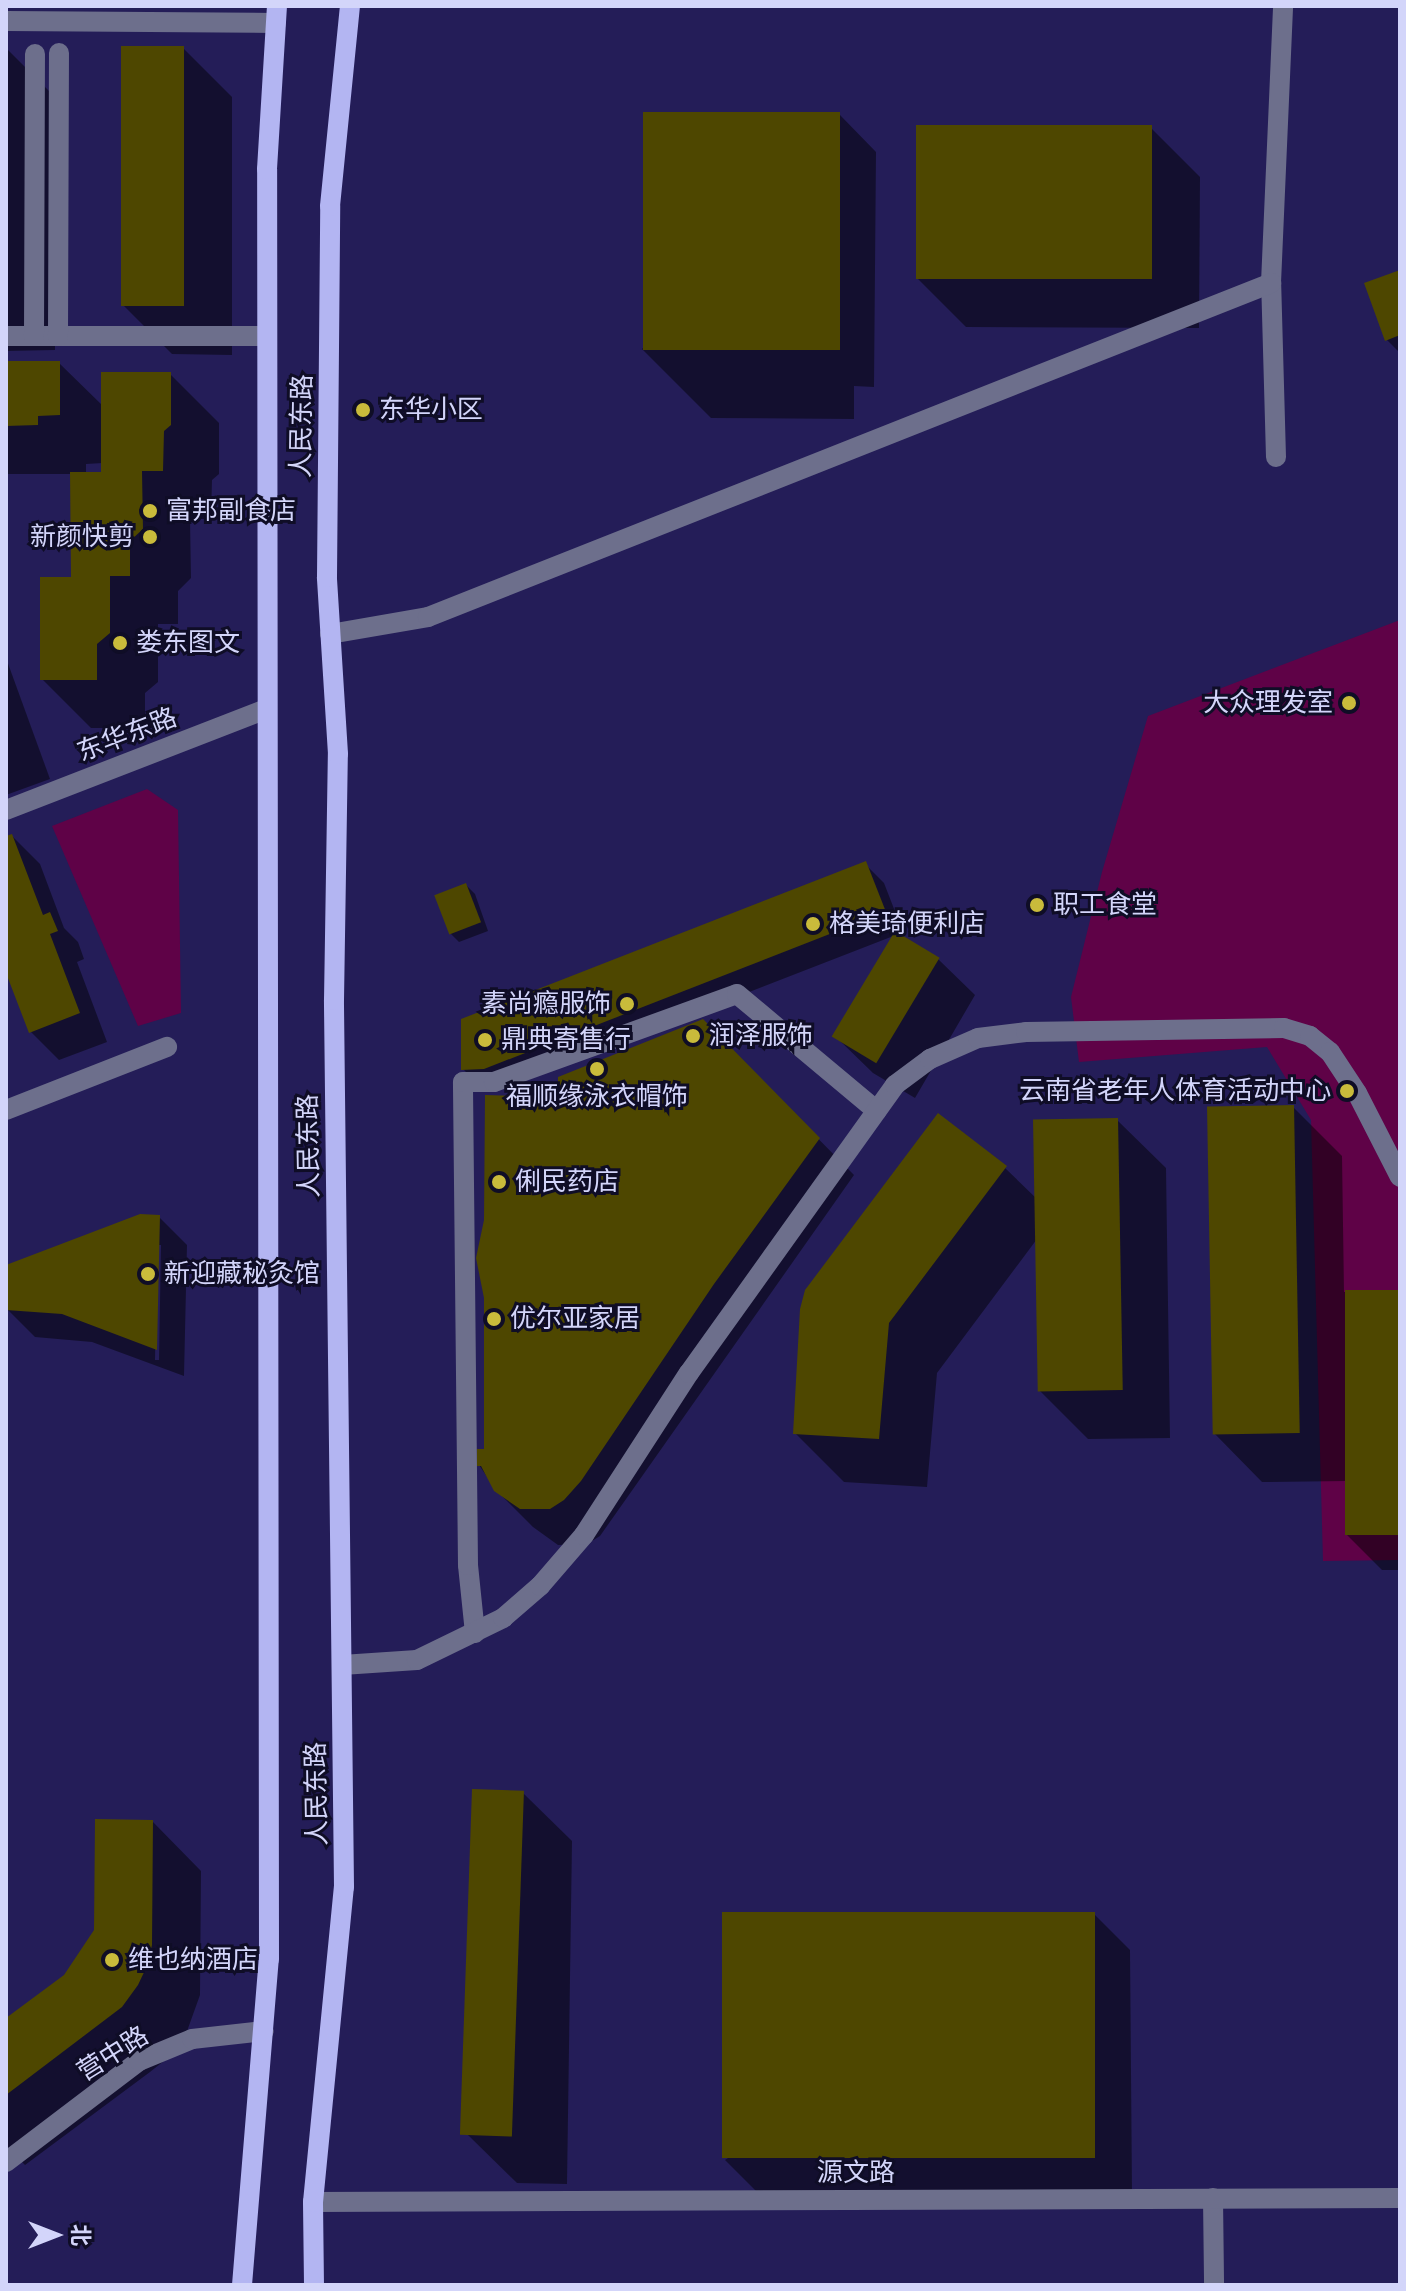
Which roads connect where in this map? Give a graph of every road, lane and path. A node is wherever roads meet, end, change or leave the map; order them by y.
1 (350, 6) edge
2 (1283, 6) edge
3 (276, 14) edge
4 (6, 21) edge
5 (59, 53) dead end
6 (35, 54) dead end
7 (1271, 283) junction
8 (6, 336) edge
9 (34, 336) junction
10 (58, 336) junction
11 (267, 336) junction
12 (1276, 457) dead end
13 (330, 634) junction
14 (266, 709) junction
15 (6, 810) edge
16 (167, 1047) dead end
17 (6, 1110) edge
18 (877, 1111) junction
19 (1400, 1177) edge
20 (475, 1633) junction
21 (342, 1665) junction
22 (264, 2031) junction
23 (6, 2162) edge
24 (1213, 2198) junction
25 (1400, 2198) edge
26 (313, 2202) junction
27 (242, 2285) edge
28 (314, 2285) edge
29 (1214, 2285) edge

1 - 13 main road, 人民东路
2 - 7 street
3 - 4 street
3 - 11 main road, 人民东路
5 - 10 street
6 - 9 street
7 - 12 street
7 - 13 street
8 - 9 street
9 - 10 street
10 - 11 street
11 - 14 main road, 人民东路
13 - 21 main road, 人民东路
14 - 15 street, 东华东路
14 - 22 main road, 人民东路
16 - 17 street
18 - 19 street
18 - 20 street
18 - 20 street
20 - 21 street
21 - 26 main road, 人民东路
22 - 23 street, 营中路
22 - 27 main road, 人民东路
24 - 25 street, 源文路
24 - 26 street, 源文路
24 - 29 street
26 - 28 main road, 人民东路

